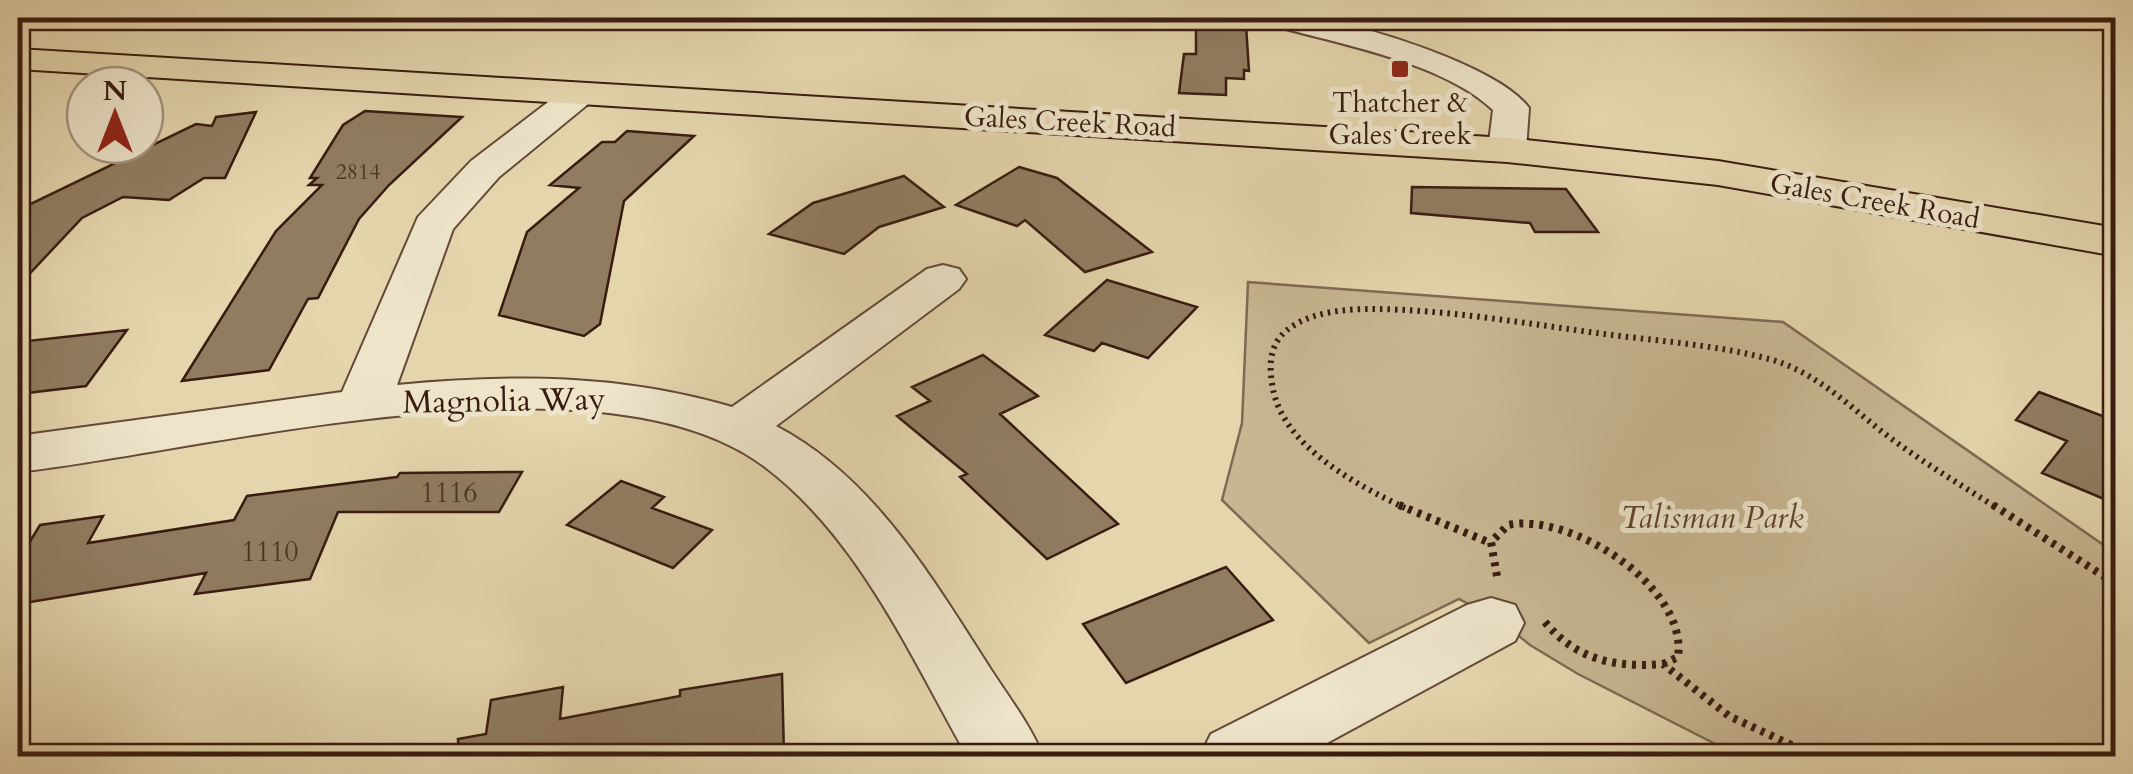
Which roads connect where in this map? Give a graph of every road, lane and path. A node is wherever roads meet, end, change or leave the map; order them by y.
1 (1279, 18) edge
2 (18, 59) edge
3 (581, 93) junction
4 (1507, 150) junction
5 (2116, 242) edge
6 (943, 279) dead end
7 (362, 405) junction
8 (740, 426) junction
9 (18, 454) edge
10 (1488, 542) junction
11 (2116, 584) edge
12 (1513, 609) junction
13 (1663, 664) junction
14 (1006, 756) edge
15 (1237, 756) edge
16 (1815, 756) edge

1 - 4 street
2 - 3 main road, Gales Creek Road
3 - 4 main road, Gales Creek Road
3 - 7 street
4 - 5 main road, Gales Creek Road
6 - 8 street
7 - 8 street, Magnolia Way
7 - 9 street, Magnolia Way
8 - 14 street, Magnolia Way
10 - 11 path
10 - 12 path
10 - 13 path
12 - 13 path
12 - 15 street
13 - 16 path

